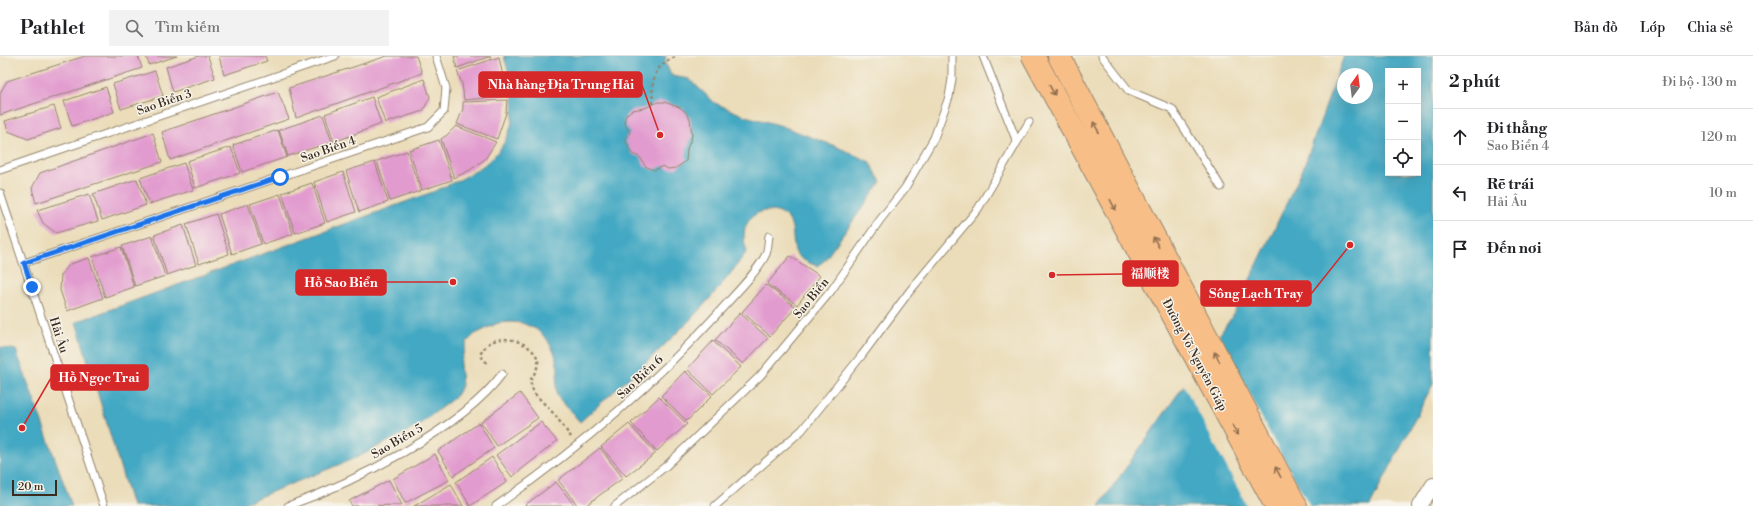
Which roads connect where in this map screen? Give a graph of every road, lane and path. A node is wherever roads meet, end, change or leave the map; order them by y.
1 (335, 56) edge
2 (436, 56) edge
3 (678, 56) edge
4 (952, 56) edge
5 (982, 56) edge
6 (1033, 56) edge
7 (1059, 56) edge
8 (1102, 56) edge
9 (653, 104) dead end
10 (1029, 122) dead end
11 (1017, 142) junction
12 (0, 170) edge
13 (1221, 187) dead end
14 (0, 193) edge
15 (769, 236) dead end
16 (24, 263) junction
17 (487, 363) dead end
18 (502, 374) dead end
19 (572, 438) dead end
20 (1433, 485) edge
21 (104, 506) edge
22 (288, 506) edge
23 (496, 506) edge
24 (615, 506) edge
25 (715, 506) edge
26 (1276, 506) edge
27 (1296, 506) edge
28 (1420, 506) edge

1 - 12 lane, Sao Biển 3
2 - 16 lane, Sao Biển 4
3 - 9 path
4 - 24 lane, Sao Biển
5 - 11 lane
6 -> 26 main road, Đường Võ Nguyên Giáp
27 -> 7 main road, Đường Võ Nguyên Giáp
8 - 13 lane
10 - 11 lane
11 - 25 lane
14 - 16 lane, Hải Âu
15 - 23 lane, Sao Biển 6
16 - 21 lane, Hải Âu
17 - 19 path
18 - 22 lane, Sao Biển 5
20 - 28 street

